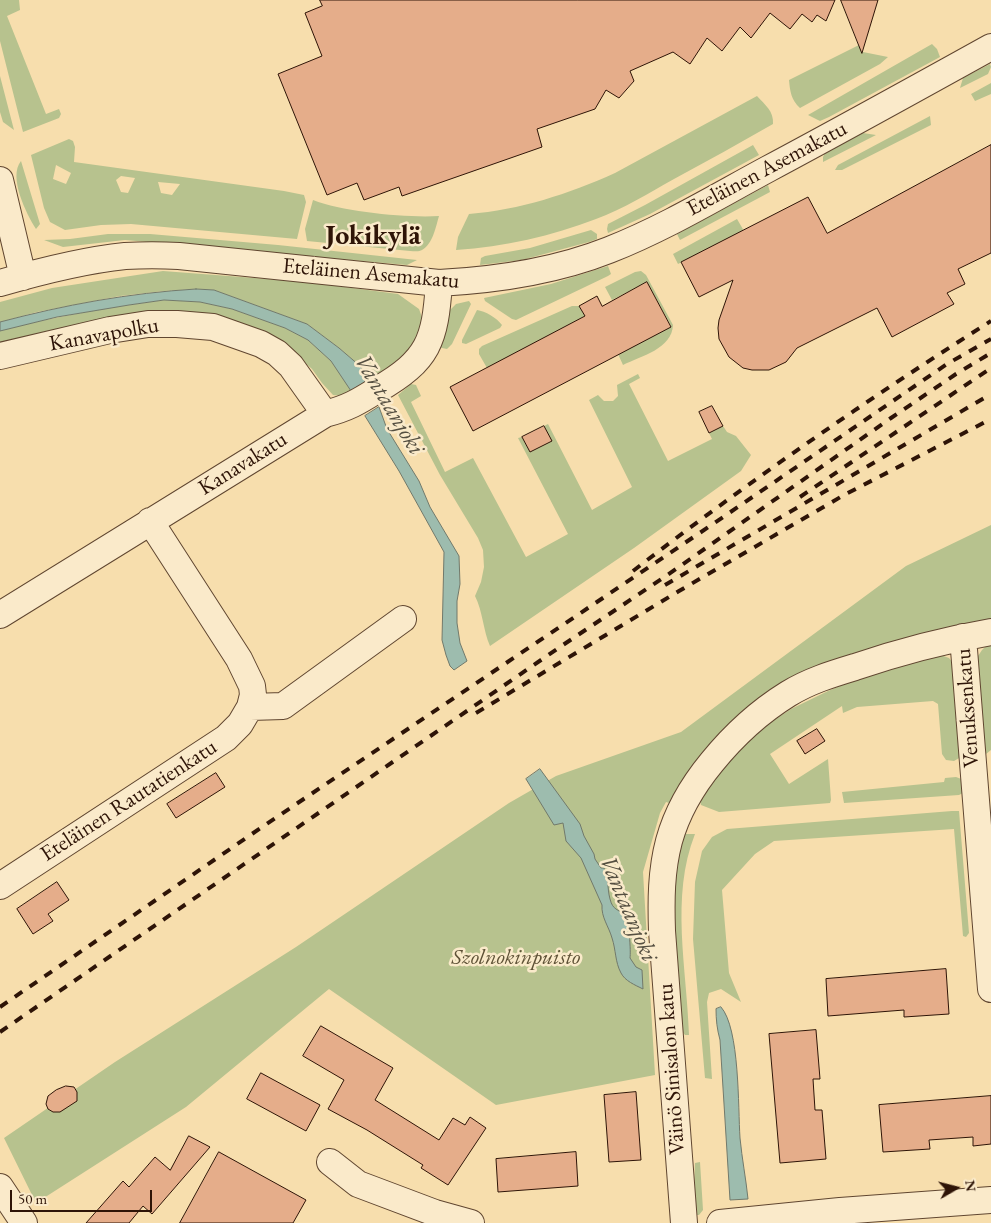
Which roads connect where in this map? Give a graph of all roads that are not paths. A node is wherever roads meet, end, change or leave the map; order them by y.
1 (991, 47) edge
2 (0, 180) edge
3 (12, 280) edge
4 (439, 283) junction
5 (0, 356) edge
6 (335, 411) junction
7 (150, 521) junction
8 (0, 615) edge
9 (403, 619) dead end
10 (991, 632) edge
11 (963, 637) junction
12 (250, 707) junction
13 (983, 799) edge
14 (0, 886) edge
15 (991, 989) edge
16 (330, 1162) dead end
17 (3, 1191) edge
18 (991, 1200) edge
19 (24, 1223) edge
20 (471, 1223) edge
21 (684, 1223) edge
22 (720, 1223) edge

1 - 4 street, Eteläinen Asemakatu
2 - 3 street
3 - 4 street, Eteläinen Asemakatu
4 - 6 street, Kanavakatu
5 - 6 street, Kanavapolku
6 - 7 street, Kanavakatu
7 - 8 street, Kanavakatu
7 - 12 street
9 - 12 street
10 - 11 street, Väinö Sinisalon katu
11 - 13 street, Venuksenkatu
11 - 21 street, Väinö Sinisalon katu
12 - 14 street, Eteläinen Rautatienkatu
13 - 15 street, Venuksenkatu
16 - 20 street
17 - 19 street
18 - 22 street

